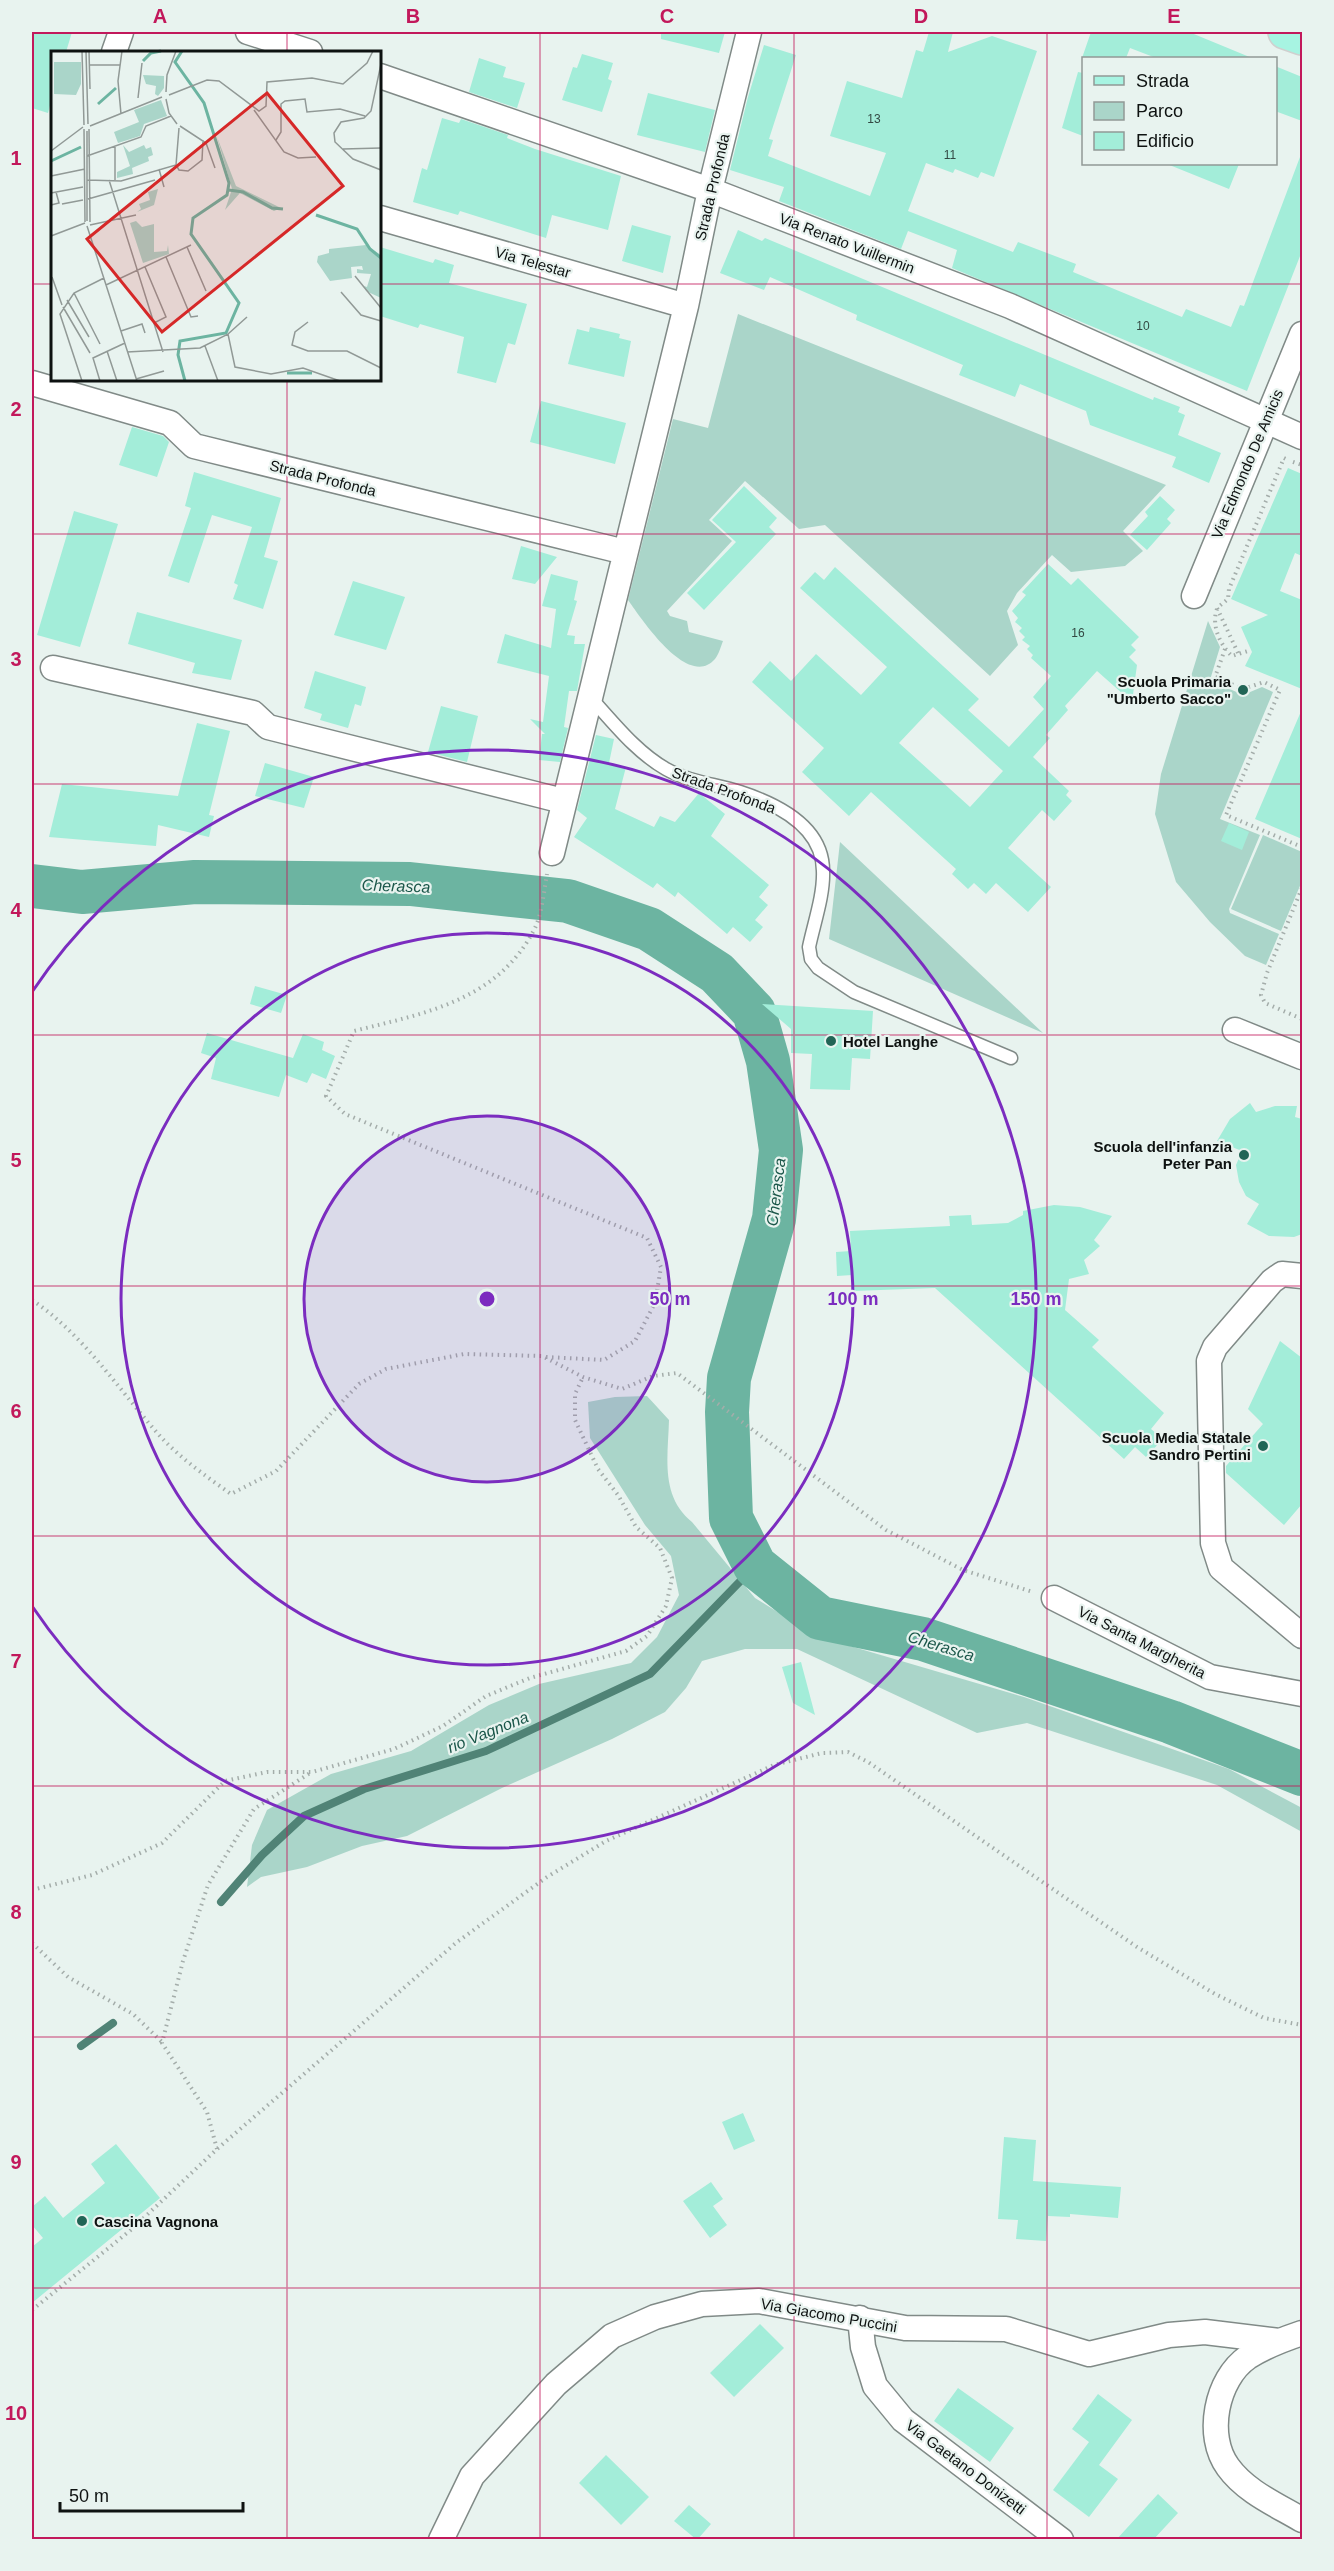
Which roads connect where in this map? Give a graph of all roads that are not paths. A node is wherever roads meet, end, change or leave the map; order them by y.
1 (121, 32) edge
2 (248, 32) edge
3 (749, 32) edge
4 (1285, 32) edge
5 (1302, 38) edge
6 (114, 51) edge
7 (307, 51) edge
8 (381, 76) edge
9 (710, 190) junction
10 (381, 218) edge
11 (686, 306) junction
12 (1302, 334) edge
13 (32, 383) edge
14 (1265, 421) junction
15 (1302, 437) edge
16 (625, 552) junction
17 (1197, 586) road end
18 (53, 668) dead end
19 (590, 697) junction
20 (563, 801) junction
21 (552, 853) road end
22 (1235, 1030) dead end
23 (1302, 1057) edge
24 (1011, 1058) dead end
25 (1302, 1276) edge
26 (1054, 1599) road end
27 (1302, 1636) edge
28 (1302, 1694) edge
29 (860, 2318) junction
30 (1302, 2333) edge
31 (1279, 2341) junction
32 (1302, 2520) edge
33 (441, 2540) edge
34 (1061, 2540) edge

1 - 6 street
2 - 7 street
3 - 9 street, Strada Profonda
4 - 5 main road
8 - 9 street, Via Renato Vuillermin
9 - 11 street, Strada Profonda
9 - 14 street, Via Renato Vuillermin
10 - 11 street, Via Telestar
11 - 16 street, Strada Profonda
12 - 14 street, Via Edmondo De Amicis
13 - 16 street, Strada Profonda
14 - 15 street, Via Renato Vuillermin
14 - 17 street, Via Edmondo De Amicis
16 - 19 street, Strada Profonda
18 - 20 street
19 - 20 street, Strada Profonda
19 - 24 lane, Strada Profonda
20 - 21 street, Strada Profonda
22 - 23 street
25 - 27 street
26 - 28 street, Via Santa Margherita
29 - 31 street, Via Giacomo Puccini
29 - 33 street, Via Giacomo Puccini
29 - 34 street, Via Gaetano Donizetti
30 - 31 street
31 - 32 street

